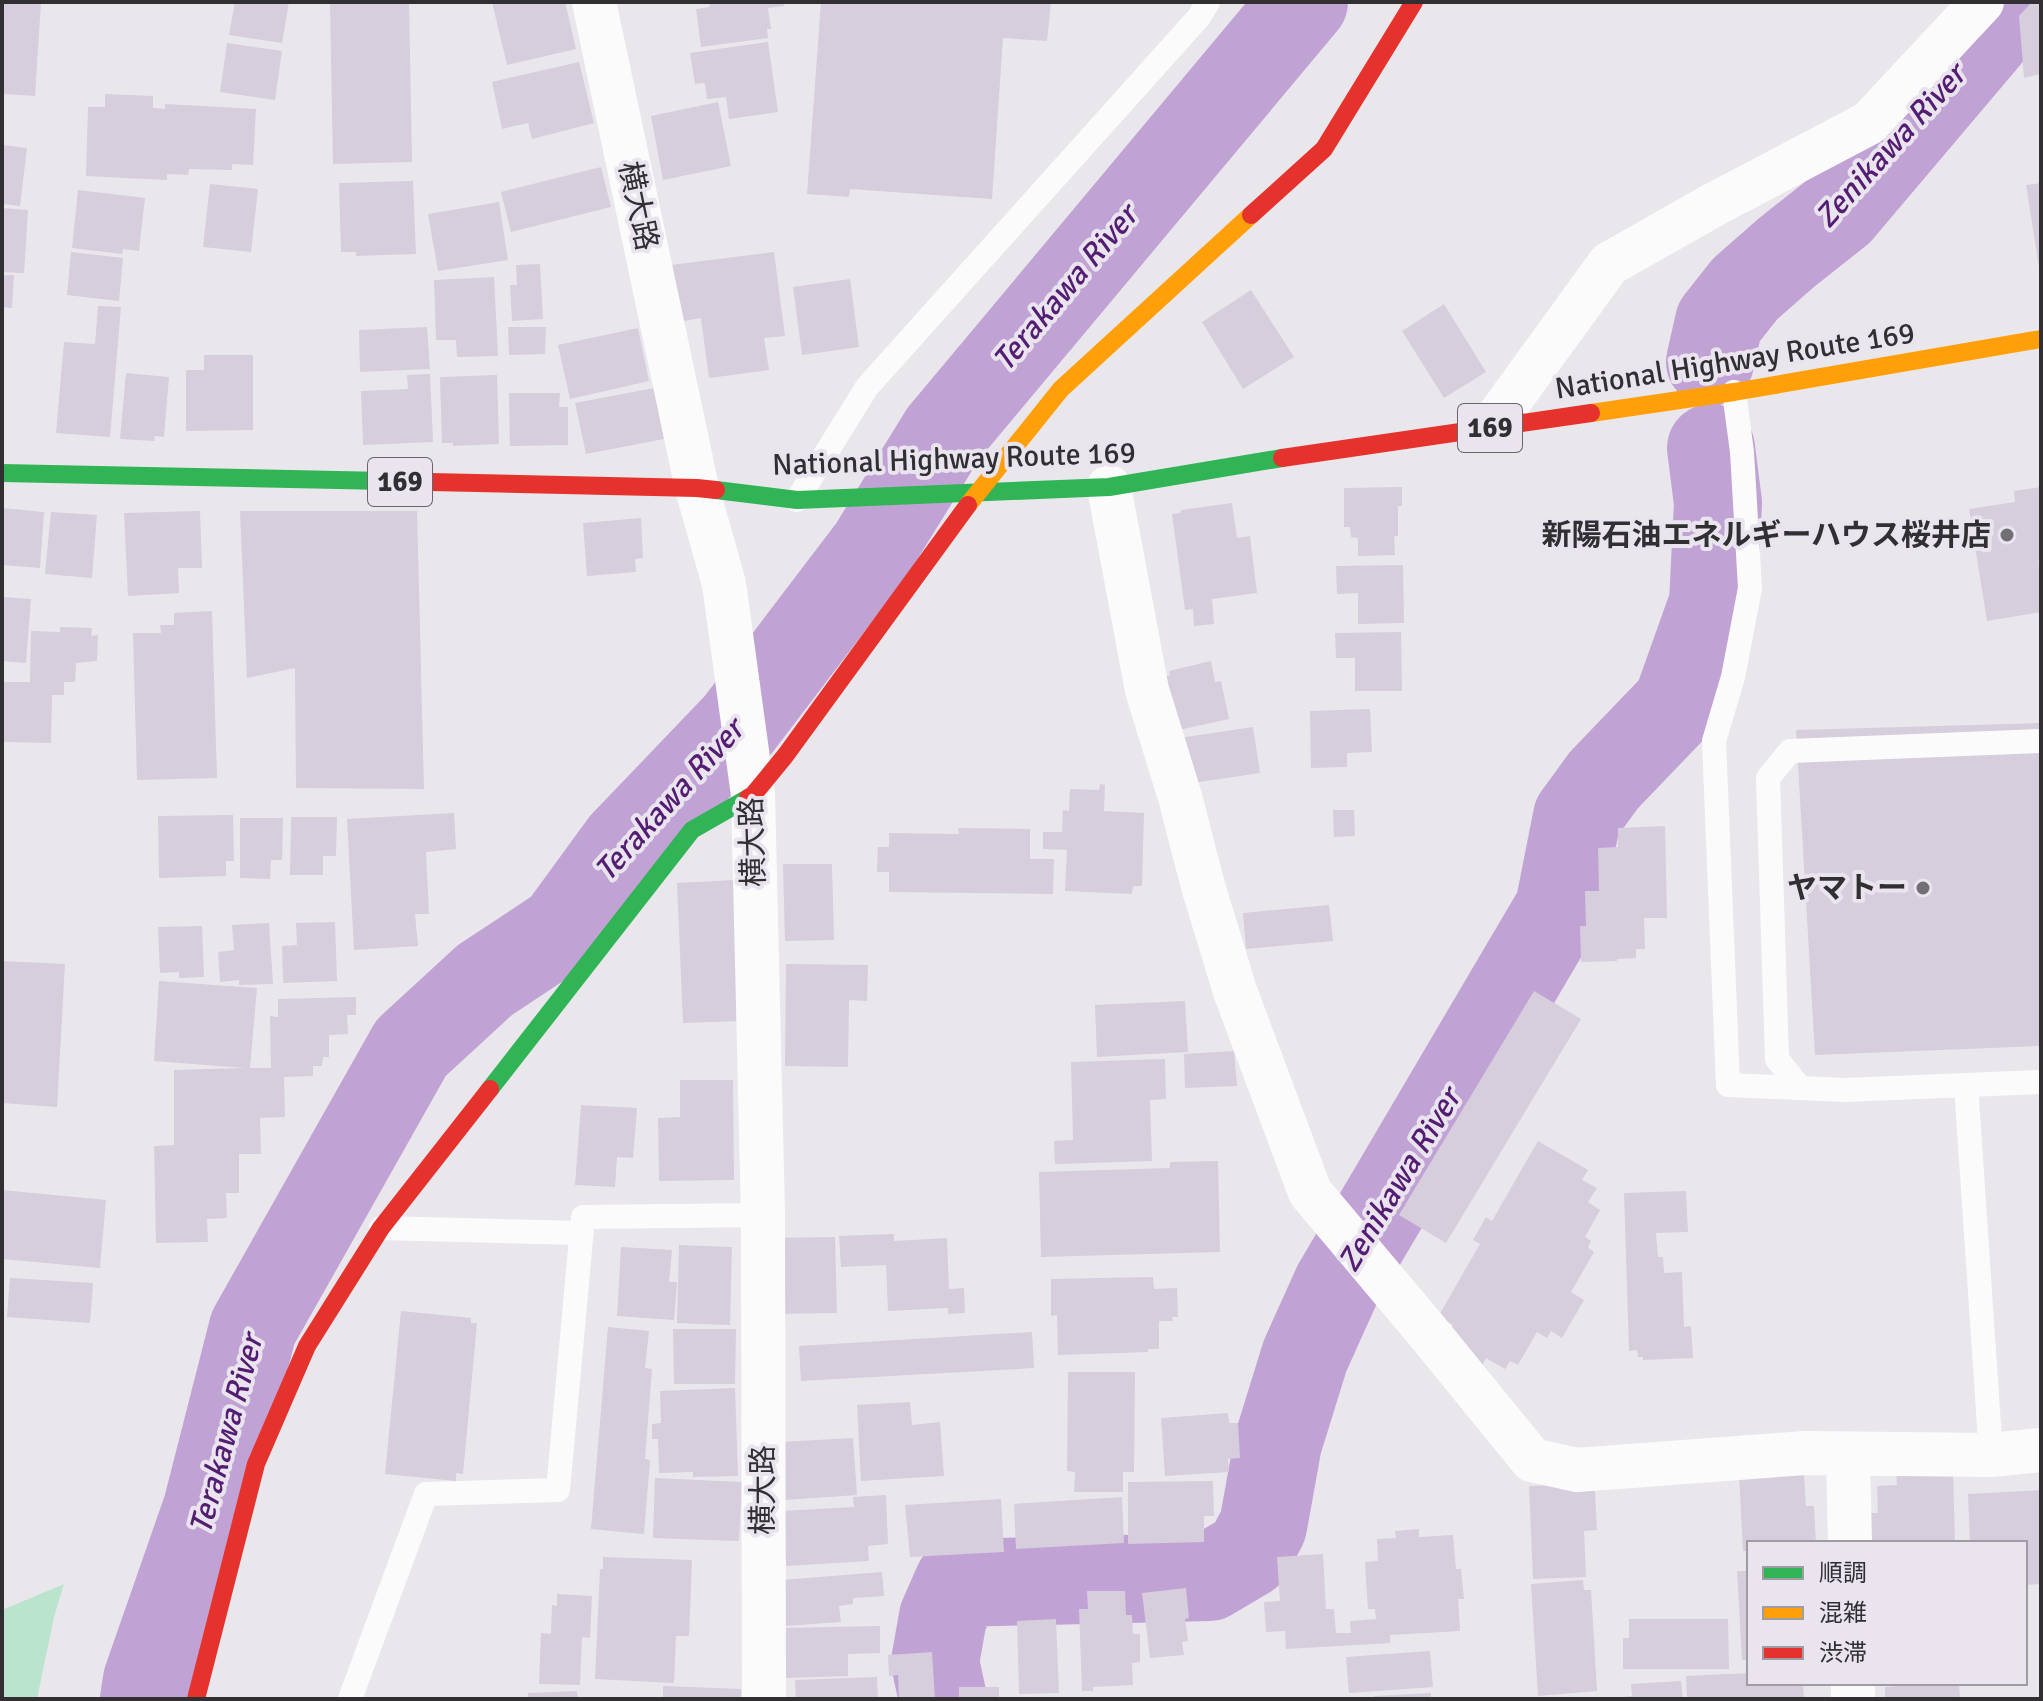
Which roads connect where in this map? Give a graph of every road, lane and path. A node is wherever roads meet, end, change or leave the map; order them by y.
1 (594, 2) edge
2 (1208, 2) edge
3 (1414, 2) edge
4 (1982, 2) edge
5 (2041, 339) edge
6 (1734, 392) junction
7 (1490, 428) junction
8 (2, 473) edge
9 (1109, 487) junction
10 (697, 488) junction
11 (976, 493) junction
12 (797, 500) junction
13 (2041, 741) edge
14 (751, 783) junction
15 (2041, 1082) edge
16 (1966, 1085) junction
17 (1800, 1088) junction
18 (763, 1215) junction
19 (381, 1228) junction
20 (581, 1233) junction
21 (2041, 1450) edge
22 (1848, 1454) junction
23 (1991, 1455) junction
24 (1850, 1541) edge
25 (196, 1699) edge
26 (350, 1699) edge
27 (764, 1699) edge

1 - 10 street, 横大路
2 - 12 lane
3 - 11 main road
4 - 7 street
5 - 6 main road, National Highway Route 169 / 169
6 - 7 main road, National Highway Route 169 / 169
6 - 17 lane
7 - 9 main road, National Highway Route 169 / 169
8 - 10 main road, National Highway Route 169 / 169
9 - 11 main road, National Highway Route 169 / 169
9 - 22 street
10 - 12 main road, National Highway Route 169 / 169
10 - 14 street, 横大路
11 - 12 main road, National Highway Route 169 / 169
11 - 14 main road
13 - 17 lane
14 - 18 street, 横大路
14 - 19 main road
15 - 16 lane
16 - 17 lane
16 - 23 lane
18 - 20 lane
18 - 27 street, 横大路
19 - 20 lane
19 - 25 main road
20 - 26 lane
21 - 23 street
22 - 23 street
22 - 24 street

